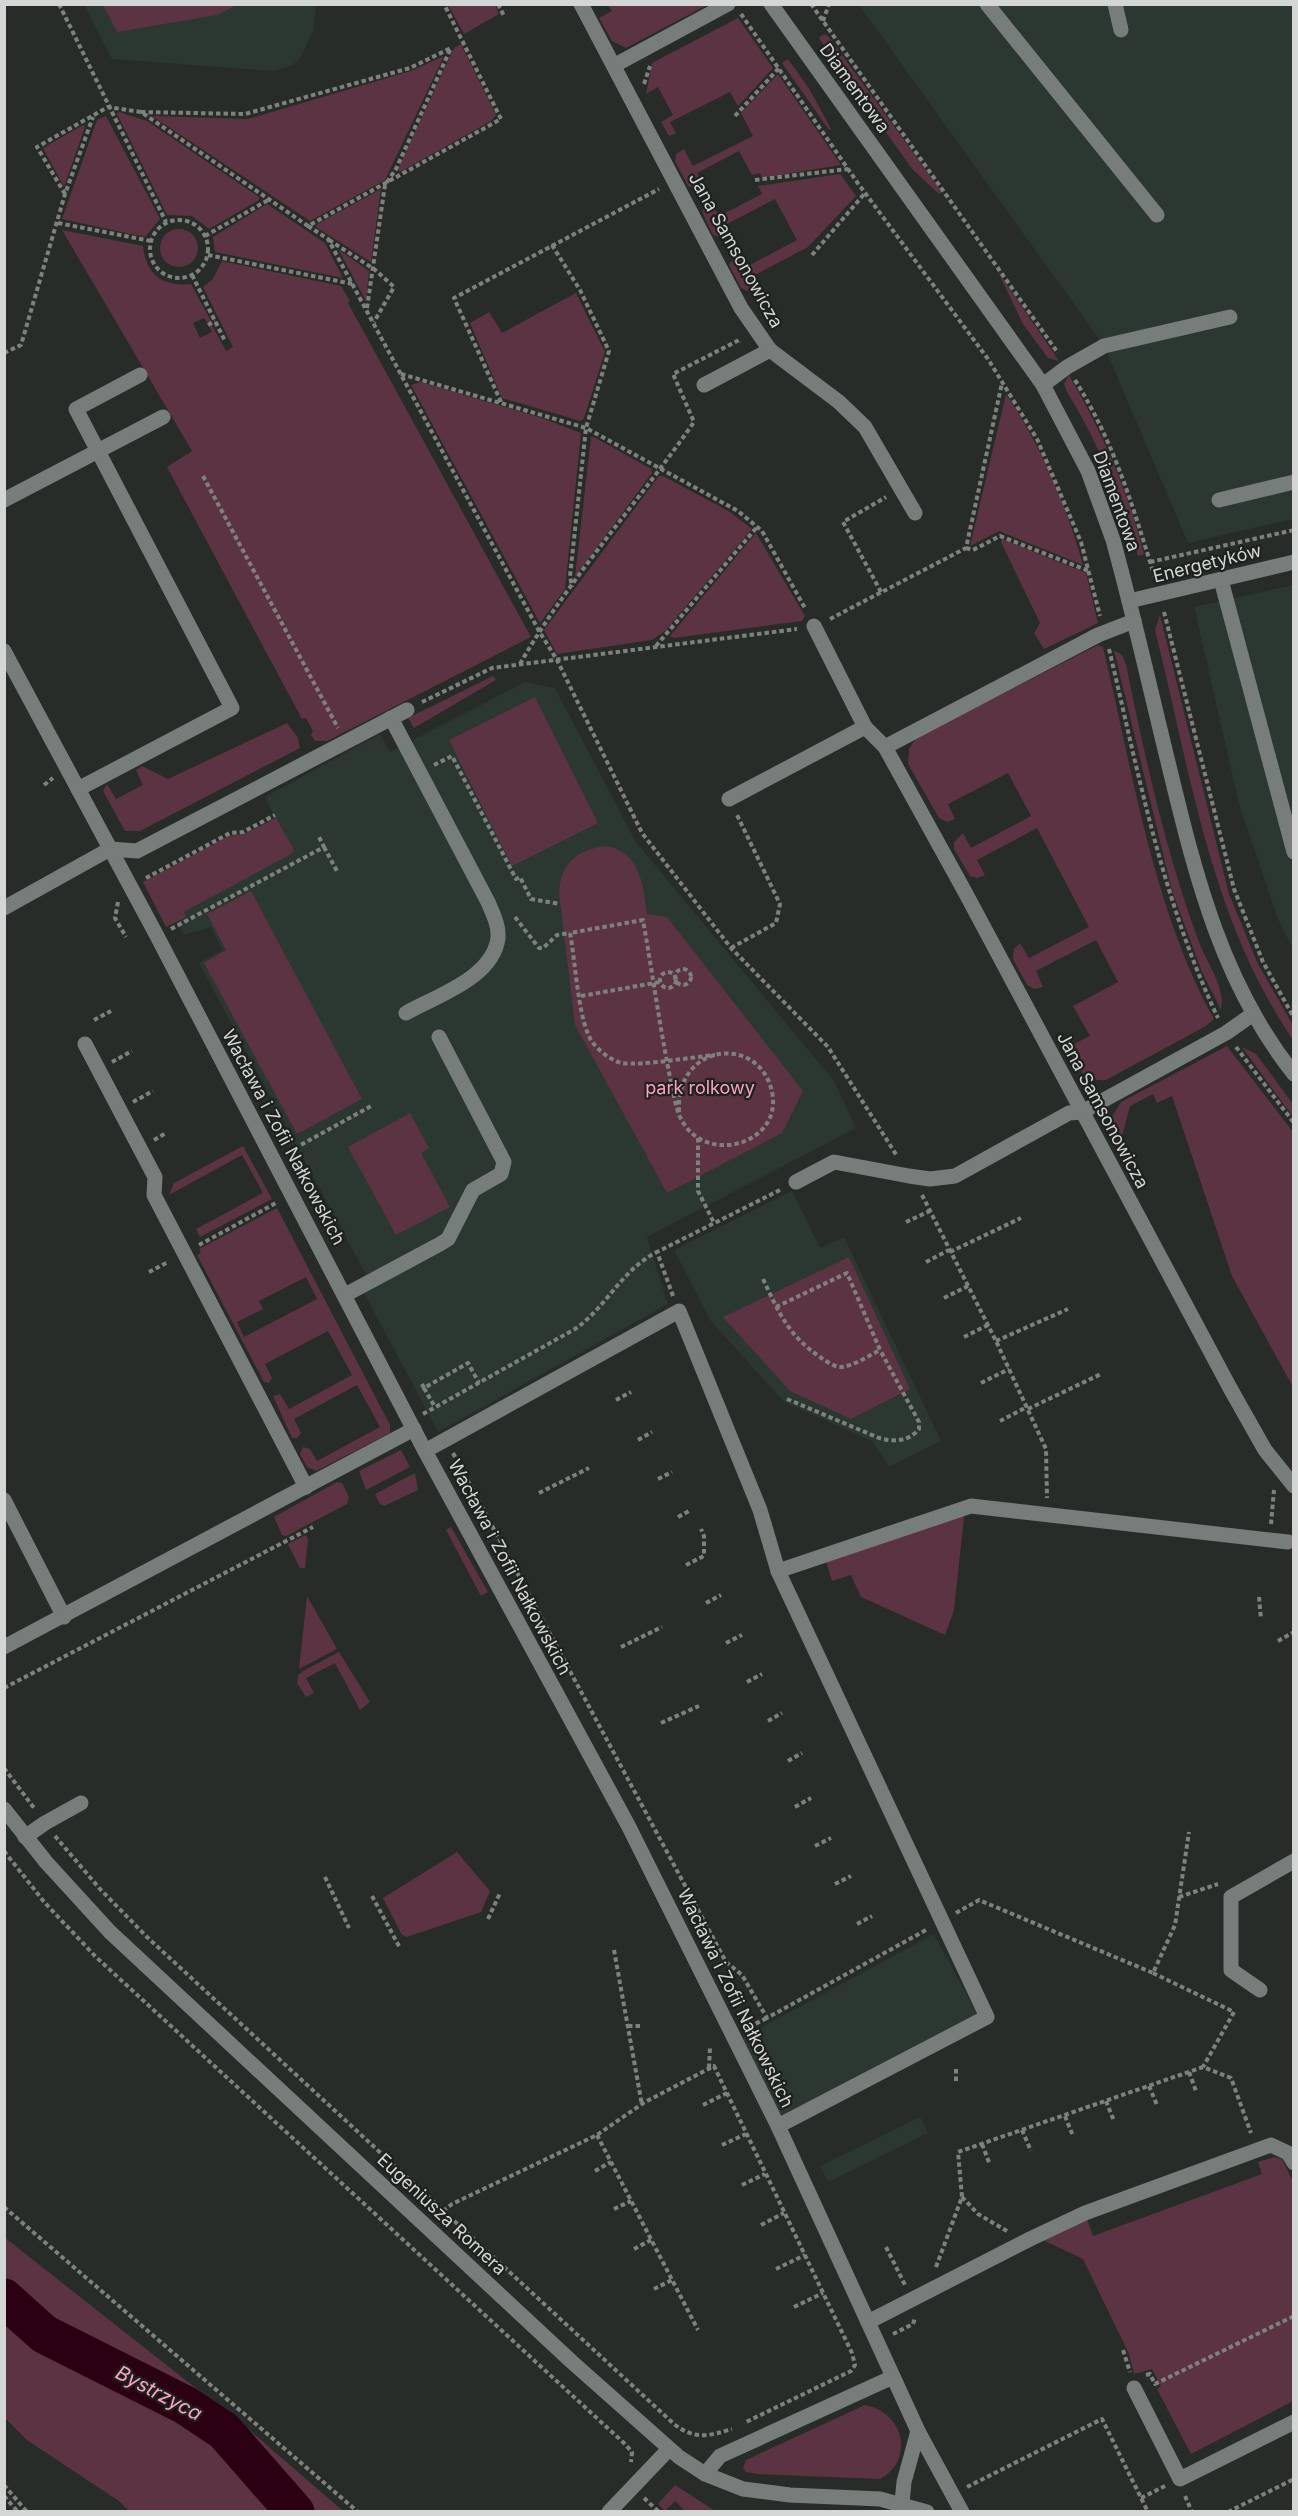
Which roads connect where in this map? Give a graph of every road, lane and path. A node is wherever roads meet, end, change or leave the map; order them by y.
1 (59, 4) edge
2 (444, 4) edge
3 (498, 4) edge
4 (581, 4) edge
5 (771, 4) edge
6 (829, 4) edge
7 (987, 4) edge
8 (1115, 4) edge
9 (729, 11) edge
10 (504, 16) dead end
11 (823, 22) dead end
12 (1121, 30) dead end
13 (651, 61) dead end
14 (615, 65) junction
15 (779, 68) junction
16 (643, 91) dead end
17 (108, 108) junction
18 (141, 112) junction
19 (735, 116) dead end
20 (93, 117) junction
21 (848, 169) junction
22 (389, 180) junction
23 (755, 180) dead end
24 (676, 181) junction
25 (865, 193) junction
26 (66, 194) junction
27 (270, 199) junction
28 (1157, 215) dead end
29 (166, 222) junction
30 (58, 223) junction
31 (308, 226) junction
32 (205, 236) junction
33 (328, 239) junction
34 (151, 240) junction
35 (552, 245) junction
36 (207, 255) junction
37 (812, 255) dead end
38 (374, 269) junction
39 (192, 275) junction
40 (353, 284) junction
41 (367, 309) junction
42 (1230, 317) dead end
43 (215, 321) junction
44 (374, 323) junction
45 (208, 325) dead end
46 (225, 341) dead end
47 (4, 353) edge
48 (764, 353) junction
49 (401, 374) junction
50 (140, 375) dead end
51 (1002, 382) junction
52 (704, 385) dead end
53 (1043, 385) junction
54 (501, 403) junction
55 (163, 417) dead end
56 (586, 428) junction
57 (98, 451) junction
58 (661, 470) junction
59 (203, 476) dead end
60 (1293, 482) edge
61 (880, 487) dead end
62 (4, 500) edge
63 (1219, 500) dead end
64 (915, 513) dead end
65 (757, 526) junction
66 (1293, 530) edge
67 (966, 548) junction
68 (1150, 562) dead end
69 (1293, 562) edge
70 (1089, 571) junction
71 (1221, 580) junction
72 (572, 588) junction
73 (881, 592) junction
74 (1129, 602) junction
75 (1134, 621) junction
76 (814, 626) junction
77 (539, 631) junction
78 (1104, 632) junction
79 (656, 647) junction
80 (4, 651) edge
81 (557, 660) junction
82 (520, 664) junction
83 (407, 710) joint
84 (391, 718) junction
85 (865, 727) junction
86 (341, 734) dead end
87 (885, 747) junction
88 (433, 766) dead end
89 (78, 789) junction
90 (729, 798) joint
91 (275, 815) dead end
92 (319, 837) dead end
93 (324, 847) junction
94 (110, 849) junction
95 (1293, 852) edge
96 (338, 873) dead end
97 (130, 887) junction
98 (114, 895) dead end
99 (560, 904) dead end
100 (6, 907) edge
101 (157, 936) junction
102 (126, 937) dead end
103 (732, 948) junction
104 (660, 982) junction
105 (654, 983) junction
106 (580, 996) junction
107 (111, 1011) dead end
108 (406, 1012) dead end
109 (1253, 1014) junction
110 (94, 1020) dead end
111 (1226, 1033) junction
112 (439, 1037) dead end
113 (86, 1044) dead end
114 (132, 1051) dead end
115 (715, 1055) junction
116 (668, 1059) junction
117 (104, 1066) dead end
118 (1293, 1074) edge
119 (153, 1091) dead end
120 (373, 1105) dead end
121 (125, 1107) dead end
122 (679, 1112) junction
123 (1082, 1113) junction
124 (1293, 1123) edge
125 (698, 1138) junction
126 (297, 1146) dead end
127 (909, 1176) junction
128 (796, 1182) joint
129 (278, 1202) dead end
130 (930, 1211) junction
131 (1021, 1218) dead end
132 (906, 1222) dead end
133 (714, 1223) junction
134 (950, 1251) junction
135 (657, 1252) junction
136 (185, 1253) junction
137 (926, 1262) dead end
138 (149, 1272) dead end
139 (763, 1279) dead end
140 (968, 1286) junction
141 (345, 1295) junction
142 (944, 1298) dead end
143 (675, 1299) dead end
144 (776, 1306) junction
145 (1068, 1309) dead end
146 (988, 1325) junction
147 (964, 1337) dead end
148 (996, 1341) junction
149 (880, 1350) junction
150 (1009, 1369) junction
151 (1101, 1374) dead end
152 (479, 1383) junction
153 (981, 1383) dead end
154 (632, 1392) dead end
155 (616, 1400) dead end
156 (787, 1400) dead end
157 (417, 1403) dead end
158 (435, 1407) junction
159 (1028, 1408) junction
160 (1000, 1421) dead end
161 (414, 1429) junction
162 (652, 1432) dead end
163 (638, 1440) dead end
164 (425, 1451) junction
165 (453, 1452) dead end
166 (589, 1468) dead end
167 (672, 1472) dead end
168 (658, 1479) dead end
169 (1293, 1486) edge
170 (306, 1487) junction
171 (1274, 1489) dead end
172 (539, 1493) dead end
173 (4, 1500) edge
174 (691, 1510) dead end
175 (1047, 1515) junction
176 (678, 1517) dead end
177 (1272, 1519) dead end
178 (313, 1527) dead end
179 (701, 1529) dead end
180 (1288, 1542) dead end
181 (686, 1565) dead end
182 (778, 1571) junction
183 (721, 1595) dead end
184 (1259, 1597) dead end
185 (706, 1603) dead end
186 (64, 1617) junction
187 (1261, 1619) dead end
188 (662, 1627) dead end
189 (1293, 1632) edge
190 (742, 1635) dead end
191 (1278, 1641) dead end
192 (726, 1643) dead end
193 (4, 1647) edge
194 (621, 1647) dead end
195 (762, 1674) dead end
196 (747, 1682) dead end
197 (4, 1688) edge
198 (699, 1706) dead end
199 (782, 1713) dead end
200 (768, 1721) dead end
201 (662, 1724) dead end
202 (802, 1753) dead end
203 (788, 1761) dead end
204 (4, 1768) edge
205 (811, 1798) dead end
206 (81, 1803) dead end
207 (795, 1807) dead end
208 (4, 1809) edge
209 (45, 1822) junction
210 (1189, 1832) dead end
211 (26, 1837) junction
212 (831, 1838) dead end
213 (815, 1846) dead end
214 (4, 1851) edge
215 (1293, 1862) edge
216 (851, 1876) dead end
217 (325, 1877) dead end
218 (835, 1884) dead end
219 (500, 1893) dead end
220 (372, 1896) dead end
221 (872, 1916) dead end
222 (488, 1919) dead end
223 (943, 1921) junction
224 (856, 1924) dead end
225 (349, 1928) dead end
226 (400, 1948) dead end
227 (614, 1950) dead end
228 (1153, 1973) junction
229 (1260, 1990) dead end
230 (766, 2018) junction
231 (628, 2026) junction
232 (643, 2026) dead end
233 (741, 2032) dead end
234 (710, 2048) dead end
235 (1203, 2067) junction
236 (709, 2068) junction
237 (956, 2068) dead end
238 (1189, 2072) junction
239 (956, 2081) dead end
240 (1149, 2086) junction
241 (1196, 2091) dead end
242 (727, 2094) junction
243 (1106, 2101) junction
244 (642, 2104) junction
245 (703, 2105) dead end
246 (1156, 2105) dead end
247 (1065, 2115) junction
248 (1114, 2121) dead end
249 (778, 2126) junction
250 (1022, 2130) junction
251 (746, 2134) junction
252 (597, 2135) junction
253 (1073, 2136) dead end
254 (722, 2145) dead end
255 (982, 2145) junction
256 (1031, 2151) dead end
257 (1257, 2151) junction
258 (611, 2162) junction
259 (1293, 2163) edge
260 (990, 2165) dead end
261 (595, 2171) dead end
262 (766, 2174) junction
263 (742, 2185) dead end
264 (962, 2198) junction
265 (631, 2201) junction
266 (4, 2207) edge
267 (614, 2209) dead end
268 (443, 2211) junction
269 (784, 2213) junction
270 (761, 2225) dead end
271 (1018, 2234) dead end
272 (651, 2240) junction
273 (886, 2247) dead end
274 (634, 2249) dead end
275 (805, 2255) junction
276 (776, 2269) dead end
277 (672, 2280) junction
278 (915, 2280) dead end
279 (654, 2289) dead end
280 (926, 2292) junction
281 (823, 2293) junction
282 (794, 2307) dead end
283 (1293, 2316) edge
284 (868, 2322) junction
285 (698, 2330) dead end
286 (1123, 2350) dead end
287 (893, 2377) junction
288 (1136, 2381) junction
289 (1293, 2422) edge
290 (918, 2431) junction
291 (669, 2449) junction
292 (631, 2462) dead end
293 (705, 2474) junction
294 (1293, 2479) edge
295 (4, 2485) edge
296 (965, 2488) dead end
297 (4, 2496) edge
298 (644, 2497) dead end
299 (902, 2503) junction
300 (18, 2511) edge
301 (27, 2511) edge
302 (358, 2511) edge
303 (609, 2511) edge
304 (659, 2511) edge
305 (927, 2511) edge
306 (962, 2511) edge
307 (1148, 2511) edge
308 (1228, 2511) edge

1 - 17 path
2 - 22 path
3 - 10 path
4 - 14 street, Jana Samsonowicza
5 - 53 street, Diamentowa
6 - 11 path
7 - 28 street
8 - 12 street
9 - 14 street
9 - 15 path
13 - 16 path
14 - 24 street, Jana Samsonowicza
15 - 19 path
15 - 21 path
17 - 18 path
17 - 20 path
17 - 29 path
18 - 22 path
18 - 27 path
20 - 26 path
20 - 26 path
21 - 23 path
21 - 25 path
22 - 31 path
22 - 38 path
24 - 35 path
24 - 48 street, Jana Samsonowicza
25 - 37 path
25 - 51 path
26 - 30 path
27 - 31 path
27 - 32 path
29 - 32 path
29 - 34 path
30 - 34 path
30 - 47 path
31 - 33 path
32 - 36 path
33 - 38 path
33 - 40 path
34 - 39 path
35 - 54 path
35 - 56 path
36 - 39 path
36 - 40 path
38 - 41 path
38 - 44 path
39 - 43 path
40 - 41 path
41 - 44 path
42 - 53 street
43 - 45 path
43 - 46 path
44 - 49 path
48 - 52 street
48 - 58 path
48 - 64 street, Jana Samsonowicza
49 - 54 path
49 - 77 path
50 - 57 street
51 - 67 path
51 - 70 path
53 - 74 street, Diamentowa
54 - 56 path
55 - 57 street
56 - 58 path
56 - 72 path
57 - 62 street
57 - 89 street
58 - 65 path
58 - 72 path
59 - 86 path
60 - 63 street
61 - 73 path
65 - 76 path
65 - 79 path
66 - 68 path
67 - 70 path
67 - 73 path
69 - 71 street, Energetyków
70 - 78 path
71 - 74 street, Energetyków
71 - 95 street
72 - 77 path
73 - 76 path
74 - 75 street, Diamentowa
75 - 78 street
75 - 109 street, Diamentowa
76 - 79 path
76 - 85 street, Jana Samsonowicza
77 - 81 path
77 - 82 path
78 - 87 street
78 - 111 path
79 - 81 path
80 - 89 street, Wacława i Zofii Nałkowskich
81 - 82 path
81 - 103 path
82 - 83 path
83 - 84 street
84 - 94 street
84 - 108 street
85 - 87 street, Jana Samsonowicza
85 - 90 street
87 - 123 street, Jana Samsonowicza
88 - 99 path
89 - 94 street, Wacława i Zofii Nałkowskich
90 - 103 path
91 - 97 path
92 - 93 path
93 - 96 path
93 - 101 path
94 - 97 street, Wacława i Zofii Nałkowskich
94 - 100 street
97 - 101 street, Wacława i Zofii Nałkowskich
98 - 102 path
101 - 141 street, Wacława i Zofii Nałkowskich
103 - 127 path
104 - 104 path
104 - 105 path
105 - 106 path
105 - 106 path
105 - 116 path
106 - 116 path
107 - 110 path
109 - 111 street
109 - 118 street, Diamentowa
111 - 123 street
111 - 124 path
112 - 141 street
113 - 136 street
114 - 117 path
115 - 116 path
115 - 122 path
115 - 125 path
116 - 122 path
119 - 121 path
120 - 126 path
122 - 125 path
123 - 127 street
123 - 169 street, Jana Samsonowicza
125 - 133 path
127 - 128 street
127 - 130 path
128 - 133 path
129 - 136 path
130 - 132 path
130 - 134 path
131 - 134 path
133 - 135 path
134 - 137 path
134 - 140 path
135 - 143 path
135 - 152 path
136 - 138 path
136 - 170 street
139 - 144 path
140 - 142 path
140 - 146 path
141 - 161 street, Wacława i Zofii Nałkowskich
144 - 149 path
144 - 149 path
145 - 148 path
146 - 147 path
146 - 148 path
148 - 150 path
149 - 156 path
150 - 153 path
150 - 159 path
151 - 159 path
152 - 158 path
152 - 158 path
154 - 155 path
157 - 158 path
159 - 160 path
159 - 175 path
161 - 164 street, Wacława i Zofii Nałkowskich
161 - 170 street
162 - 163 path
164 - 182 street
164 - 249 street, Wacława i Zofii Nałkowskich
165 - 230 path
166 - 172 path
167 - 168 path
170 - 186 street
171 - 177 path
173 - 186 street
174 - 176 path
175 - 180 street
175 - 182 street
178 - 197 path
179 - 181 path
182 - 223 street
183 - 185 path
184 - 187 path
186 - 193 street
188 - 194 path
189 - 191 path
190 - 192 path
195 - 196 path
198 - 201 path
199 - 200 path
202 - 203 path
204 - 209 path
205 - 207 path
206 - 209 street
208 - 211 street, Eugeniusza Romera
209 - 211 street
209 - 268 path
210 - 228 path
211 - 291 street, Eugeniusza Romera
212 - 213 path
214 - 292 path
215 - 229 street
216 - 218 path
217 - 225 path
219 - 222 path
220 - 226 path
221 - 224 path
223 - 228 path
223 - 230 path
223 - 249 street
227 - 231 path
228 - 235 path
230 - 233 path
231 - 232 path
231 - 244 path
234 - 236 path
235 - 238 path
235 - 257 path
236 - 242 path
236 - 244 path
237 - 239 path
238 - 240 path
238 - 241 path
240 - 243 path
240 - 246 path
242 - 245 path
242 - 251 path
243 - 247 path
243 - 248 path
244 - 252 path
247 - 250 path
247 - 253 path
249 - 284 street, Wacława i Zofii Nałkowskich
250 - 255 path
250 - 256 path
251 - 254 path
251 - 262 path
252 - 258 path
252 - 268 path
255 - 260 path
255 - 264 path
257 - 259 street
257 - 280 street
258 - 261 path
258 - 265 path
262 - 263 path
262 - 269 path
264 - 271 path
264 - 280 path
265 - 267 path
265 - 272 path
266 - 302 path
268 - 281 path
269 - 270 path
269 - 275 path
272 - 274 path
272 - 277 path
273 - 278 path
275 - 276 path
275 - 281 path
277 - 279 path
277 - 285 path
280 - 284 street
281 - 282 path
283 - 288 path
284 - 287 street, Wacława i Zofii Nałkowskich
286 - 288 path
287 - 290 street, Wacława i Zofii Nałkowskich
287 - 293 street
288 - 289 street
290 - 299 street
290 - 306 street, Wacława i Zofii Nałkowskich
291 - 293 street, Eugeniusza Romera
291 - 303 street
293 - 299 street, Eugeniusza Romera
294 - 308 path
295 - 301 path
296 - 307 path
297 - 300 path
298 - 304 path
299 - 305 street, Eugeniusza Romera

